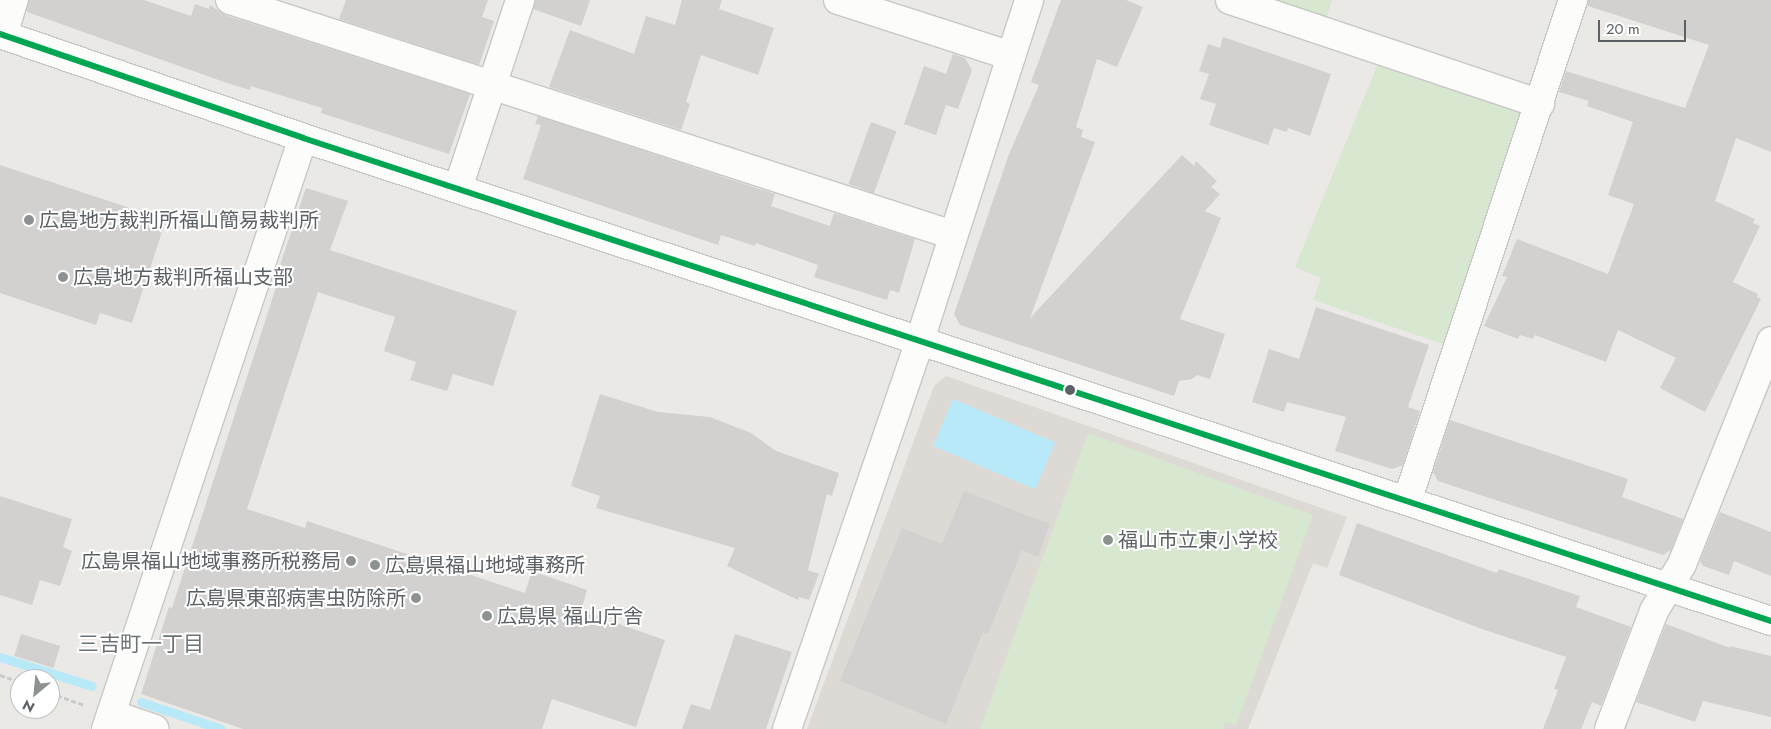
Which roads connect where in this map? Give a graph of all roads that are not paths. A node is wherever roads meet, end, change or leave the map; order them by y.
1 (14, 0) edge
2 (230, 0) edge
3 (520, 0) edge
4 (838, 0) edge
5 (1029, 0) edge
6 (1230, 0) edge
7 (1573, 0) edge
8 (1, 35) edge
9 (1011, 56) junction
10 (492, 86) junction
11 (1540, 104) junction
12 (303, 138) junction
13 (458, 188) junction
14 (953, 235) junction
15 (920, 340) junction
16 (1771, 341) edge
17 (1407, 501) junction
18 (1669, 586) junction
19 (1771, 621) edge
20 (109, 722) edge
21 (155, 729) edge
22 (787, 729) edge
23 (1609, 729) edge

1 - 8 street
2 - 10 street
3 - 10 street
4 - 9 street
5 - 9 street
6 - 11 street
7 - 11 street
8 - 12 street
9 - 14 street
10 - 13 street
10 - 14 street
11 - 17 street
12 - 13 street
12 - 20 street
13 - 15 street
14 - 15 street
15 - 17 street
15 - 22 street
16 - 18 street
17 - 18 street
18 - 19 street
18 - 23 street
20 - 21 street

